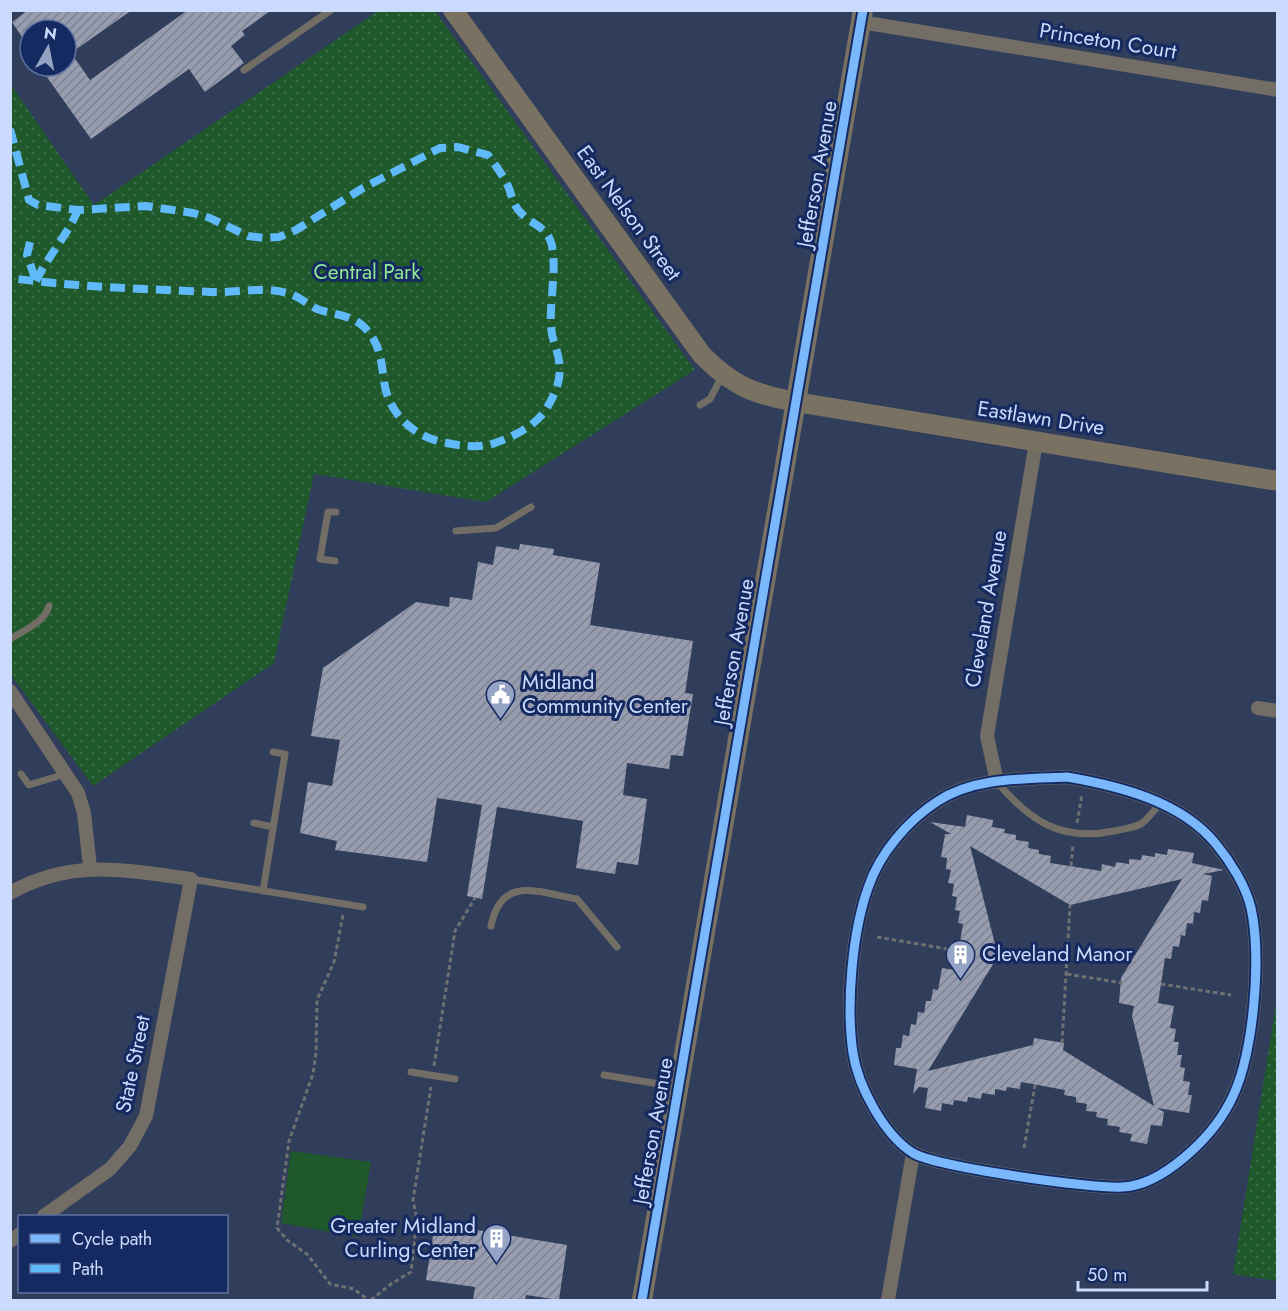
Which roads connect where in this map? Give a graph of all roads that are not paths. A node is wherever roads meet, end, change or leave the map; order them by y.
1 (331, 10) edge
2 (453, 10) edge
3 (862, 16) edge
4 (244, 70) dead end
5 (1278, 90) edge
6 (722, 376) junction
7 (796, 402) junction
8 (700, 405) dead end
9 (1036, 442) junction
10 (1278, 481) edge
11 (531, 507) dead end
12 (336, 512) dead end
13 (456, 531) dead end
14 (336, 561) dead end
15 (49, 606) dead end
16 (10, 639) edge
17 (10, 691) edge
18 (1258, 708) dead end
19 (1278, 711) edge
20 (273, 752) dead end
21 (21, 774) dead end
22 (68, 774) junction
23 (997, 782) junction
24 (1160, 804) junction
25 (254, 823) dead end
26 (273, 827) junction
27 (90, 867) junction
28 (191, 879) junction
29 (263, 891) junction
30 (10, 893) edge
31 (363, 907) dead end
32 (491, 926) dead end
33 (617, 946) dead end
34 (411, 1072) dead end
35 (603, 1075) dead end
36 (455, 1079) dead end
37 (678, 1087) junction
38 (913, 1153) junction
39 (45, 1215) edge
40 (642, 1300) edge
41 (888, 1300) edge

1 - 4 lane
2 - 6 street, East Nelson Street
3 - 5 street, Princeton Court
3 - 7 street, Jefferson Avenue
6 - 7 street, East Nelson Street
6 - 8 lane
7 - 9 street, Eastlawn Drive
7 - 37 street, Jefferson Avenue
9 - 10 street, Eastlawn Drive
9 - 23 street, Cleveland Avenue
11 - 13 lane
12 - 14 lane
15 - 16 lane
17 - 22 street
18 - 19 street
20 - 26 lane
21 - 22 lane
22 - 27 street
23 - 24 street
23 - 24 lane
23 - 38 street
24 - 38 street
25 - 26 lane
26 - 29 lane
27 - 28 street
27 - 30 street
28 - 29 lane
28 - 39 street, State Street
29 - 31 lane
32 - 33 lane
34 - 36 lane
35 - 37 lane
37 - 40 street, Jefferson Avenue
38 - 41 street

